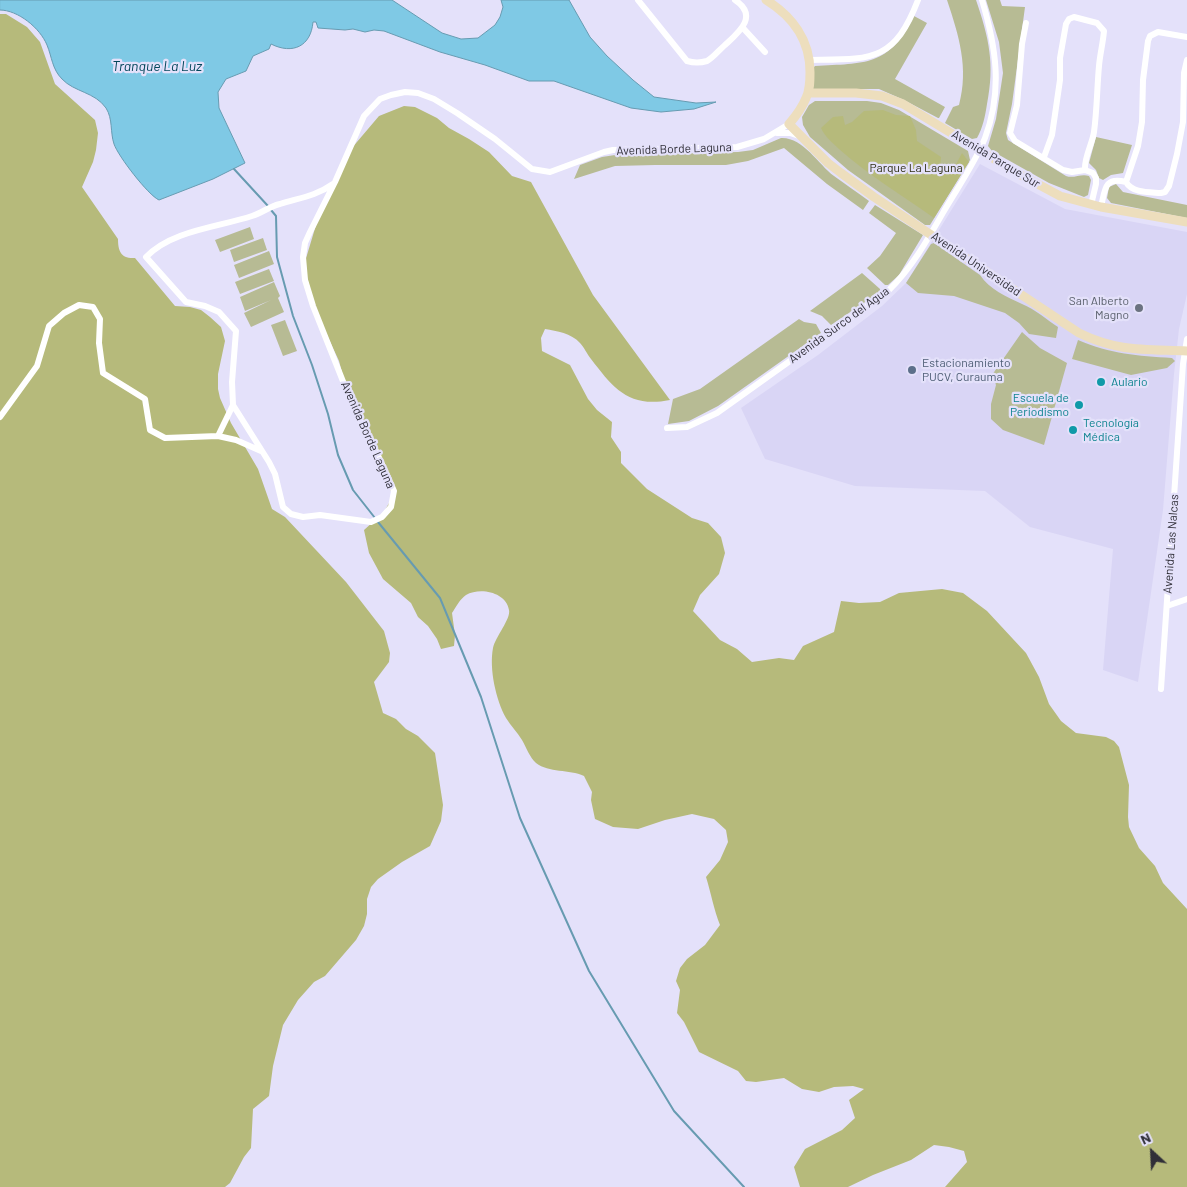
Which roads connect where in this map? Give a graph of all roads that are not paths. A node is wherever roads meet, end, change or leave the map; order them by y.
1 (638, 0) edge
2 (735, 0) edge
3 (766, 0) edge
4 (918, 0) edge
5 (982, 0) edge
6 (1026, 23) dead end
7 (743, 28) junction
8 (1187, 37) edge
9 (765, 52) dead end
10 (810, 60) junction
11 (1187, 60) edge
12 (808, 93) junction
13 (799, 111) junction
14 (789, 124) junction
15 (774, 134) junction
16 (802, 137) junction
17 (980, 148) junction
18 (1044, 157) junction
19 (1085, 170) junction
20 (335, 182) junction
21 (1126, 182) junction
22 (1091, 205) junction
23 (1101, 207) junction
24 (1187, 222) edge
25 (930, 233) junction
26 (1187, 339) edge
27 (1186, 351) edge
28 (233, 405) junction
29 (0, 417) edge
30 (667, 428) dead end
31 (218, 436) junction
32 (262, 452) junction
33 (1187, 599) edge
34 (1167, 606) junction
35 (1161, 689) dead end

1 - 7 street
2 - 7 street
3 - 10 street, Avenida Borde Laguna
4 - 10 street
5 - 17 street, Avenida Surco del Agua
6 - 18 street
7 - 9 street
8 - 21 street
10 - 12 street, Avenida Borde Laguna
11 - 21 street
12 - 13 street, Avenida Borde Laguna
12 - 17 street, Avenida Parque Sur
13 - 14 street, Avenida Borde Laguna
13 - 16 street
14 - 15 street, Avenida Borde Laguna
14 - 16 street, Avenida Universidad
15 - 16 street
15 - 20 street, Avenida Borde Laguna
16 - 25 street, Avenida Universidad
17 - 22 street, Avenida Parque Sur
17 - 25 street, Avenida Surco del Agua
18 - 19 street
18 - 19 street
19 - 22 street
20 - 28 street
20 - 32 street, Avenida Borde Laguna
21 - 23 street
22 - 23 street, Avenida Parque Sur
23 - 24 street, Avenida Parque Sur
25 - 27 street, Avenida Universidad
25 - 30 street, Avenida Surco del Agua
26 - 27 street, Avenida Las Nalcas
27 - 34 street, Avenida Las Nalcas
28 - 31 street
28 - 32 street, Avenida Borde Laguna
29 - 31 street
31 - 32 street
33 - 34 street
34 - 35 street, Avenida Las Nalcas

